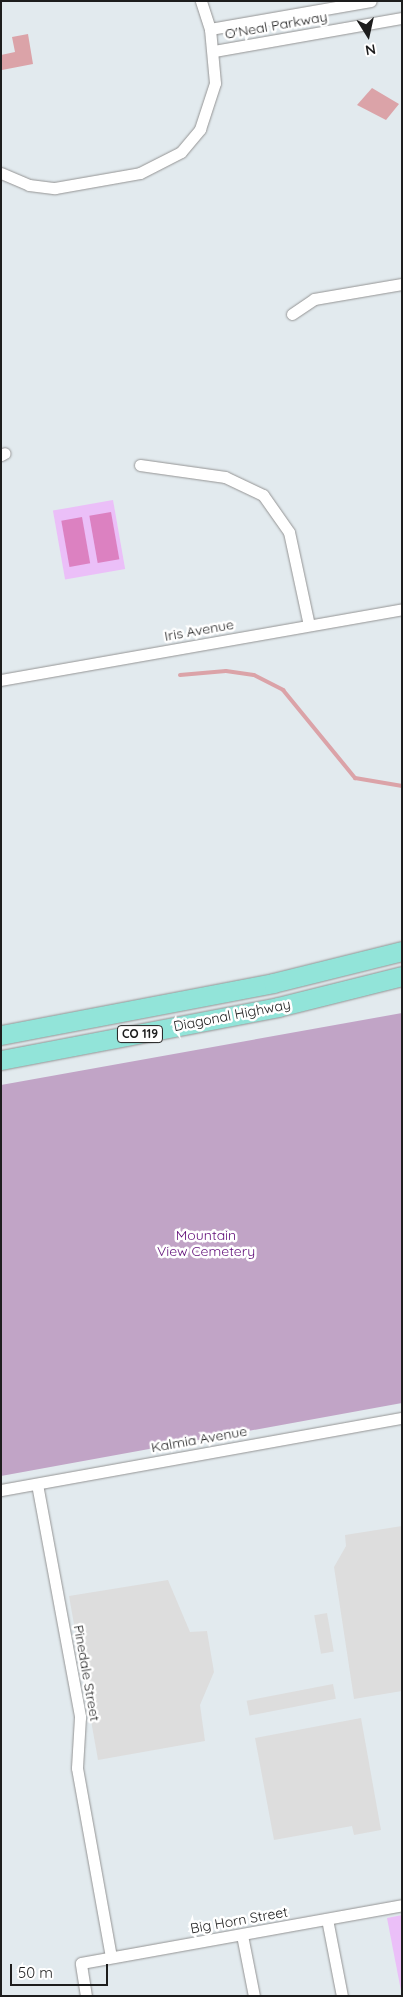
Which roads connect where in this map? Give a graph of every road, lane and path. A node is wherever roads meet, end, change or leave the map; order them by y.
1 (201, 1) edge
2 (371, 1) edge
3 (402, 18) edge
4 (210, 29) junction
5 (214, 51) junction
6 (1, 173) edge
7 (402, 284) edge
8 (292, 314) dead end
9 (140, 464) dead end
10 (402, 609) edge
11 (309, 626) junction
12 (1, 680) edge
13 (402, 951) edge
14 (402, 976) edge
15 (273, 983) junction
16 (278, 1007) junction
17 (1, 1035) edge
18 (1, 1060) edge
19 (402, 1418) edge
20 (37, 1484) junction
21 (1, 1490) edge
22 (402, 1905) edge
23 (327, 1919) junction
24 (242, 1935) junction
25 (111, 1957) junction
26 (86, 1996) edge
27 (254, 1996) edge
28 (342, 1996) edge

1 - 4 street
2 - 4 street, O'Neal Parkway
3 - 5 street, O'Neal Parkway
4 - 5 street
5 - 6 street
7 - 8 street
9 - 11 street
10 - 11 street, Iris Avenue
11 - 12 street, Iris Avenue
13 - 15 highway, Diagonal Highway / CO 119
14 - 16 highway, Diagonal Highway / CO 119
15 - 16 highway
15 - 17 highway, Diagonal Highway / CO 119
16 - 18 highway, Diagonal Highway / CO 119
19 - 20 street, Kalmia Avenue
20 - 21 street, Kalmia Avenue
20 - 25 street, Pinedale Street
22 - 23 street, Big Horn Street
23 - 24 street, Big Horn Street
23 - 28 street
24 - 25 street, Big Horn Street
24 - 27 street
25 - 26 street, Big Horn Street

